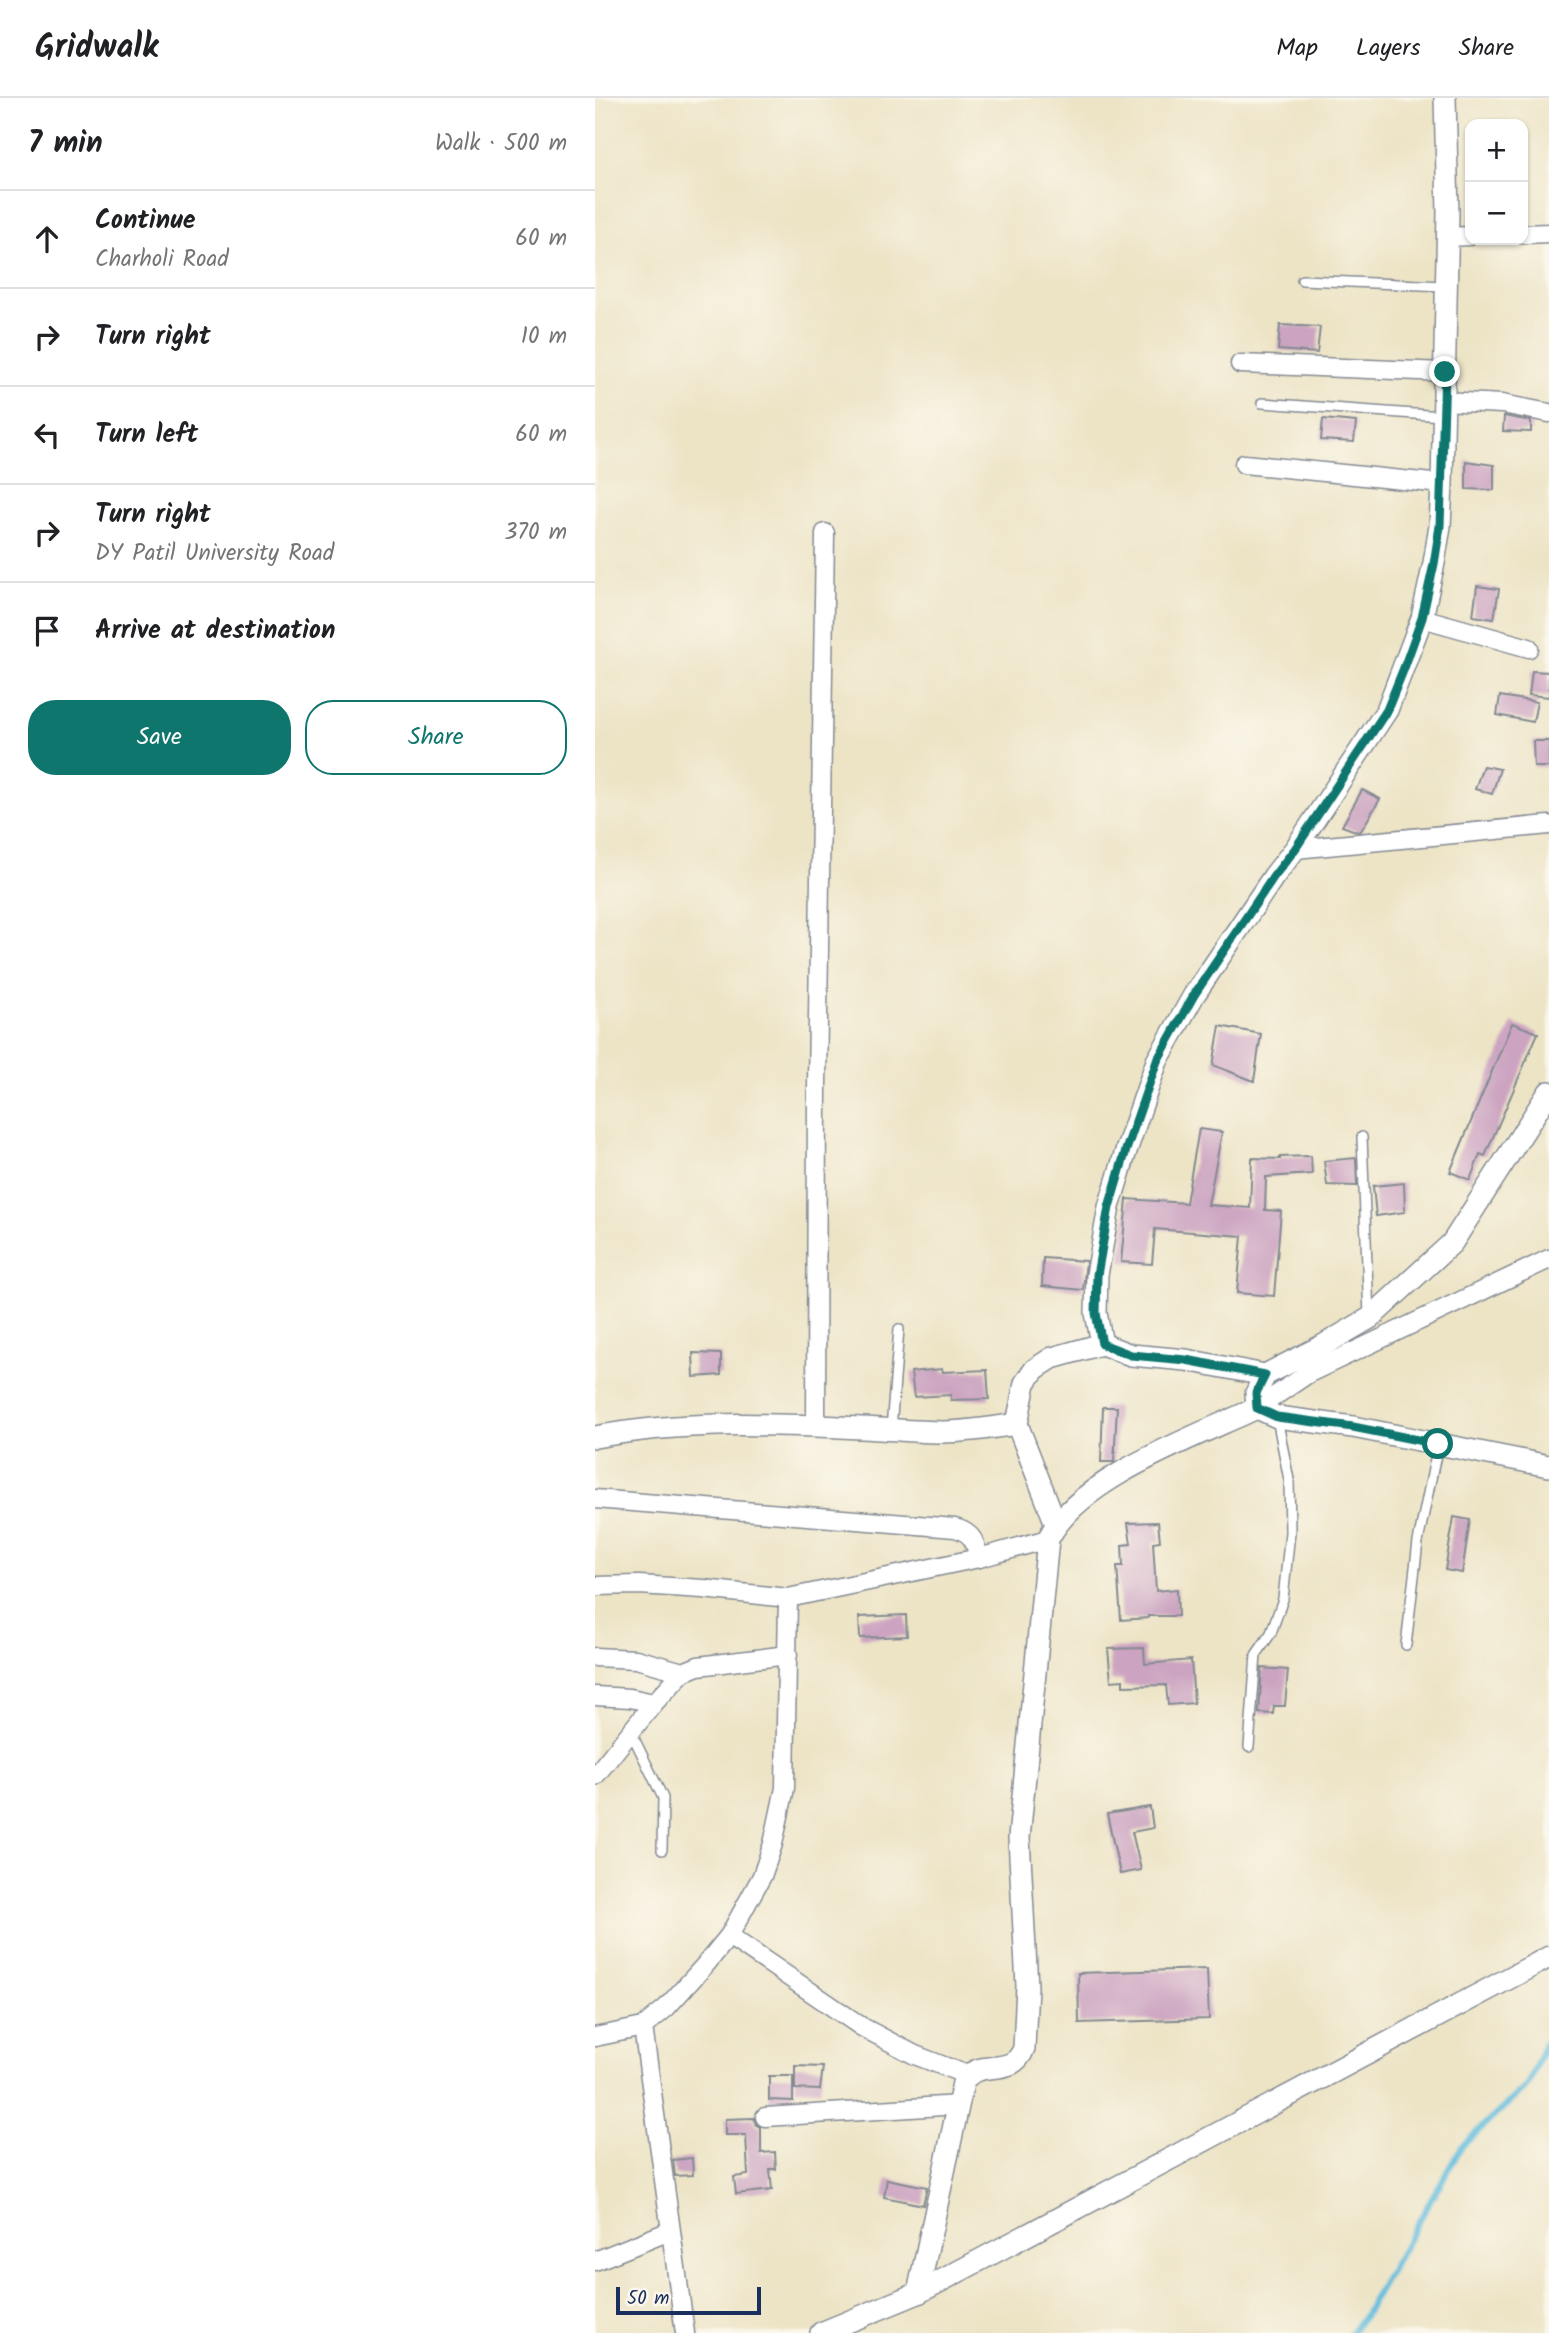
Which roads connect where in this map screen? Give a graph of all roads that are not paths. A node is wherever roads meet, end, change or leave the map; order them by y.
1 (1445, 98) edge
2 (1549, 233) edge
3 (1528, 234) edge
4 (1465, 236) edge
5 (1447, 237) junction
6 (1302, 280) dead end
7 (1447, 287) junction
8 (1240, 364) dead end
9 (1445, 372) junction
10 (1262, 403) dead end
11 (1444, 408) junction
12 (1549, 413) edge
13 (1244, 464) dead end
14 (1442, 484) junction
15 (824, 533) dead end
16 (1422, 618) junction
17 (1529, 648) dead end
18 (1549, 825) edge
19 (1295, 849) junction
20 (1549, 1092) edge
21 (1362, 1137) dead end
22 (1549, 1259) edge
23 (1370, 1318) junction
24 (899, 1329) dead end
25 (1102, 1344) junction
26 (1265, 1375) junction
27 (1257, 1408) junction
28 (1277, 1417) junction
29 (1017, 1424) junction
30 (816, 1427) junction
31 (891, 1429) junction
32 (595, 1437) edge
33 (1438, 1444) junction
34 (1549, 1466) edge
35 (595, 1499) edge
36 (1052, 1532) junction
37 (979, 1558) junction
38 (595, 1586) edge
39 (788, 1598) junction
40 (1406, 1644) dead end
41 (788, 1654) junction
42 (595, 1657) edge
43 (683, 1672) junction
44 (595, 1696) edge
45 (654, 1703) junction
46 (631, 1732) junction
47 (1249, 1748) dead end
48 (595, 1776) edge
49 (662, 1850) dead end
50 (729, 1936) junction
51 (1549, 1957) edge
52 (643, 2027) junction
53 (595, 2037) edge
54 (967, 2075) junction
55 (959, 2105) junction
56 (765, 2117) dead end
57 (670, 2231) junction
58 (595, 2261) edge
59 (918, 2293) junction
60 (685, 2333) edge
61 (821, 2333) edge

1 - 5 street
2 - 3 street
4 - 5 street
5 - 7 street
6 - 7 lane
7 - 9 street
8 - 9 street
9 - 11 street
10 - 11 lane
11 - 12 street
11 - 14 street
13 - 14 street
14 - 16 street
15 - 30 street
16 - 17 street
16 - 19 street
18 - 19 street
19 - 25 street
20 - 23 street
21 - 23 lane
22 - 27 street
23 - 26 street
24 - 31 lane
25 - 26 street
25 - 29 street
26 - 27 street
27 - 28 street
27 - 36 street
28 - 33 street
28 - 47 lane
29 - 31 street
29 - 36 street
30 - 31 street
30 - 32 street
33 - 34 street
33 - 40 lane
35 - 37 street
36 - 37 street
36 - 54 street
37 - 39 street
38 - 39 street
39 - 41 street
41 - 43 street
41 - 50 street
42 - 43 street
43 - 45 street
44 - 45 street
45 - 46 street
46 - 48 street
46 - 49 lane
50 - 52 street
50 - 54 street
51 - 59 street
52 - 53 street
52 - 57 street
54 - 55 street
55 - 56 street
55 - 59 street
57 - 58 street
57 - 60 street
59 - 61 street

